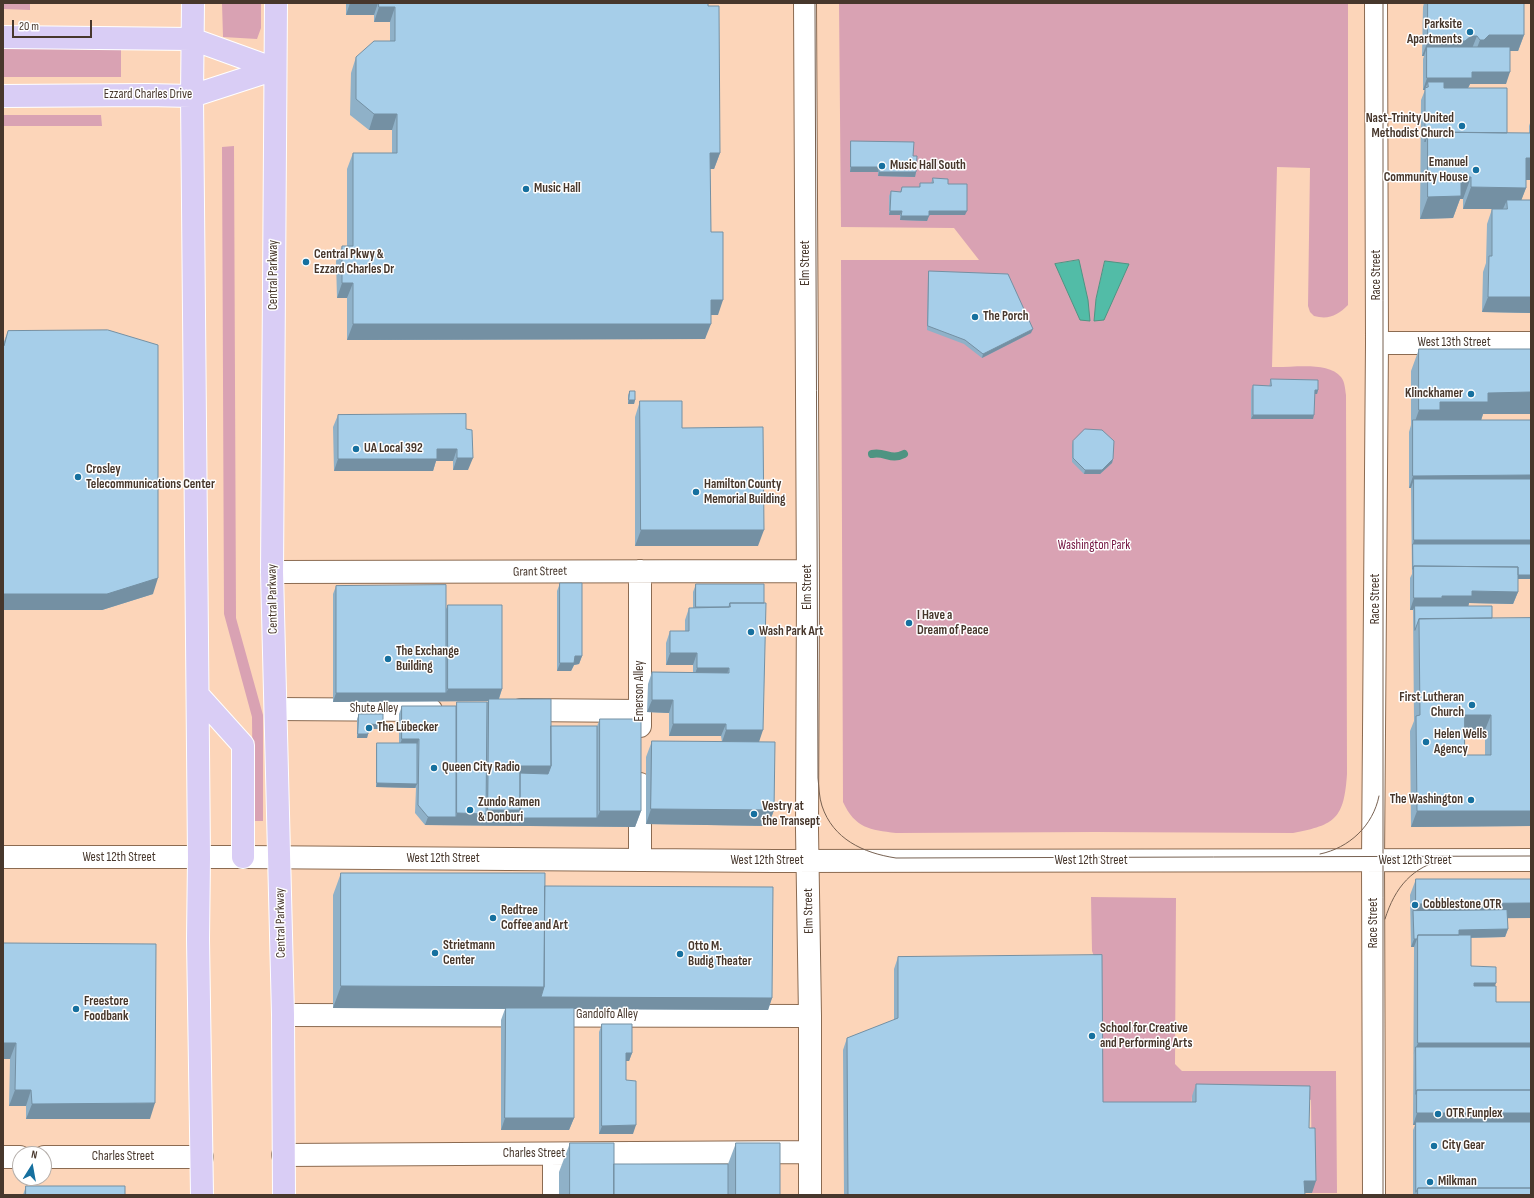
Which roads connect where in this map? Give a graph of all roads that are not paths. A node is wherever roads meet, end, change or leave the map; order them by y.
1 (193, 3) edge
2 (276, 3) edge
3 (805, 3) edge
4 (1376, 3) edge
5 (3, 37) edge
6 (192, 39) junction
7 (275, 69) junction
8 (3, 96) edge
9 (192, 96) junction
10 (1377, 342) junction
11 (1531, 343) edge
12 (640, 571) junction
13 (272, 572) junction
14 (808, 572) junction
15 (198, 695) junction
16 (276, 709) junction
17 (449, 710) edge
18 (504, 710) edge
19 (640, 711) junction
20 (243, 857) junction
21 (279, 857) junction
22 (3, 858) edge
23 (199, 858) junction
24 (640, 859) junction
25 (1531, 860) edge
26 (808, 861) junction
27 (1373, 861) junction
28 (283, 1015) junction
29 (810, 1016) junction
30 (810, 1152) junction
31 (554, 1154) junction
32 (283, 1155) junction
33 (52, 1157) edge
34 (202, 1157) junction
35 (202, 1195) edge
36 (284, 1195) edge
37 (554, 1195) edge
38 (810, 1195) edge
39 (1374, 1195) edge

1 - 6 main road
2 - 7 main road, Central Parkway
3 - 14 street, Elm Street
4 - 10 street, Race Street
5 - 6 main road
6 - 7 main road
6 - 9 main road
7 - 9 main road, Ezzard Charles Drive
7 - 13 main road, Central Parkway
8 - 9 main road, Ezzard Charles Drive
9 - 15 main road
10 - 11 street, West 13th Street
10 - 27 street, Race Street
12 - 13 street, Grant Street
12 - 14 street, Grant Street
12 - 19 street, Emerson Alley
13 - 16 main road, Central Parkway
14 - 26 street, Elm Street
15 - 20 main road
15 - 23 main road
16 - 17 street, Shute Alley
16 - 21 main road, Central Parkway
18 - 19 street
19 - 24 street, Emerson Alley
20 - 21 street, West 12th Street
20 - 23 street, West 12th Street
21 - 24 street, West 12th Street
21 - 28 main road, Central Parkway
22 - 23 street, West 12th Street
23 - 34 main road
24 - 26 street, West 12th Street
25 - 27 street, West 12th Street
26 - 27 street, West 12th Street
26 - 29 street, Elm Street
27 - 39 street, Race Street
28 - 29 street, Gandolfo Alley
28 - 32 main road, Central Parkway
29 - 30 street, Elm Street
30 - 31 street, Charles Street
30 - 38 street, Elm Street
31 - 32 street, Charles Street
31 - 37 street
32 - 36 main road, Central Parkway
33 - 34 street, Charles Street
34 - 35 main road

